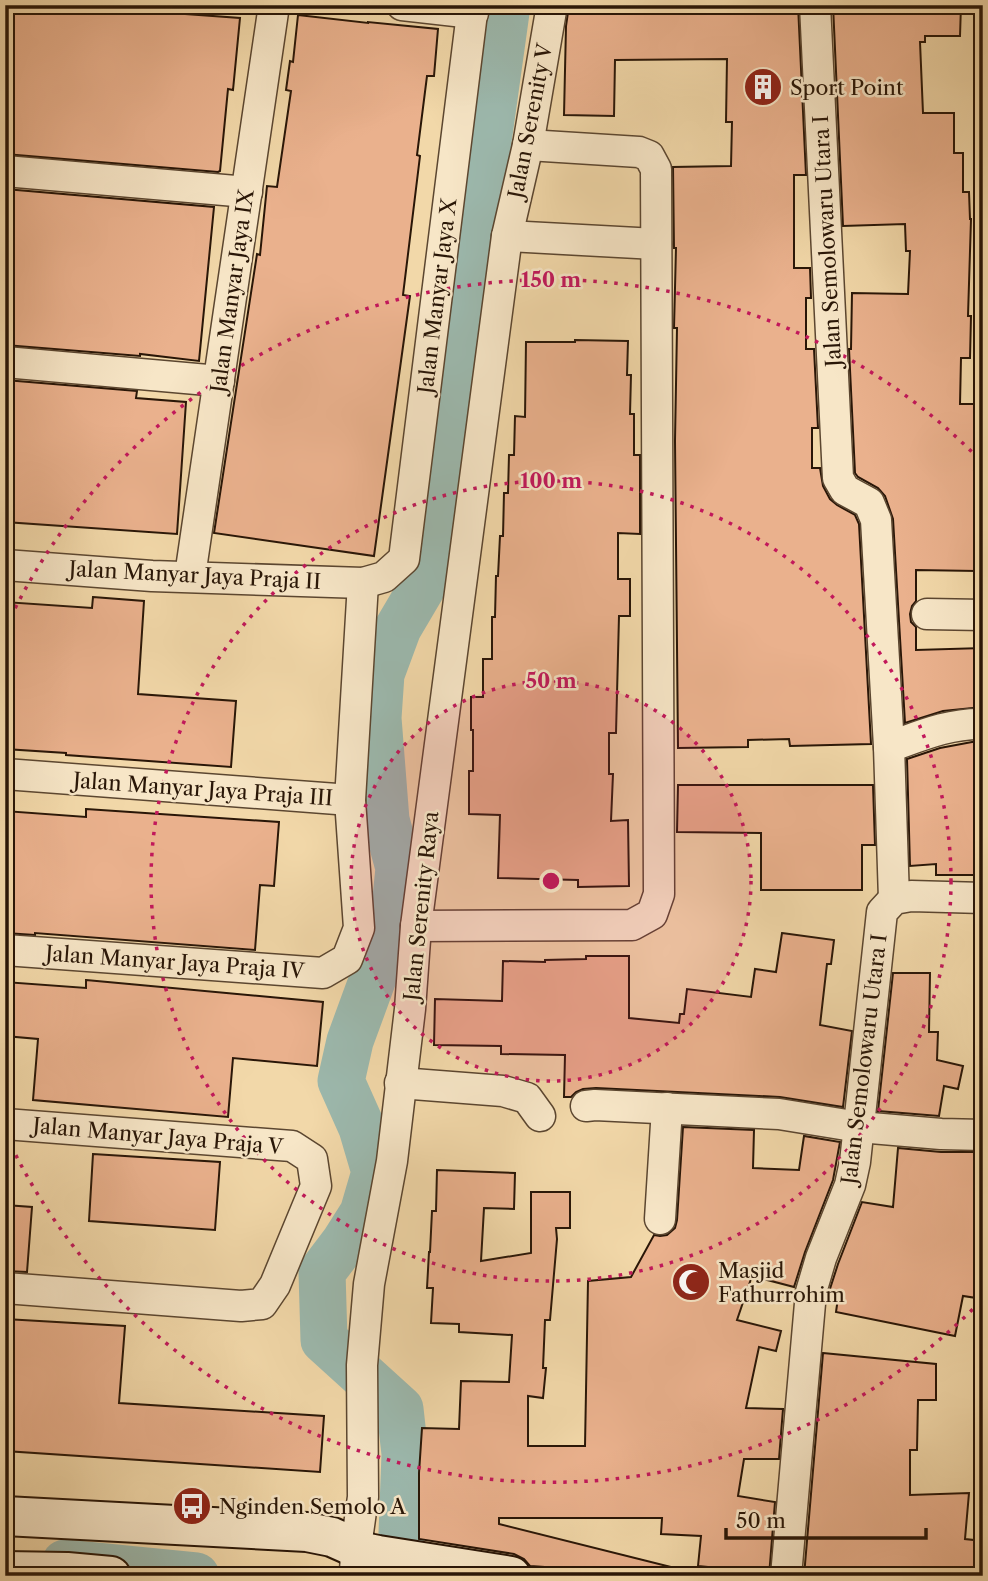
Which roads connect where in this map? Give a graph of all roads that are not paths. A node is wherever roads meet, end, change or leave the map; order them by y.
1 (274, 5) edge
2 (402, 5) edge
3 (552, 5) edge
4 (816, 5) edge
5 (473, 9) edge
6 (528, 145) junction
7 (5, 172) edge
8 (247, 191) junction
9 (507, 236) junction
10 (656, 244) junction
11 (5, 362) edge
12 (219, 381) junction
13 (5, 565) edge
14 (190, 576) junction
15 (373, 580) junction
16 (927, 614) dead end
17 (983, 615) edge
18 (983, 724) edge
19 (889, 747) junction
20 (5, 774) edge
21 (351, 800) junction
22 (983, 898) edge
23 (888, 906) junction
24 (416, 926) junction
25 (5, 950) edge
26 (400, 1083) junction
27 (586, 1106) dead end
28 (667, 1108) junction
29 (540, 1116) dead end
30 (5, 1124) edge
31 (859, 1127) junction
32 (983, 1135) edge
33 (660, 1219) dead end
34 (5, 1288) edge
35 (5, 1516) edge
36 (372, 1560) edge
37 (5, 1571) edge
38 (66, 1574) edge
39 (111, 1576) edge
40 (511, 1576) edge
41 (786, 1576) edge

1 - 8 street, Jalan Manyar Jaya IX
2 - 5 street
3 - 6 street, Jalan Serenity V
4 - 19 street, Jalan Semolowaru Utara I
5 - 15 street, Jalan Manyar Jaya X
6 - 9 street, Jalan Serenity V
6 - 10 street
7 - 8 street
8 - 12 street, Jalan Manyar Jaya IX
9 - 10 street
9 - 24 street, Jalan Serenity Raya
10 - 24 street
11 - 12 street
12 - 14 street, Jalan Manyar Jaya IX
13 - 14 street, Jalan Manyar Jaya Praja II
14 - 15 street, Jalan Manyar Jaya Praja II
15 - 21 street, Jalan Manyar Jaya Praja III
16 - 17 street
18 - 19 street
19 - 23 street, Jalan Semolowaru Utara I
20 - 21 street, Jalan Manyar Jaya Praja III
21 - 25 street, Jalan Manyar Jaya Praja IV
22 - 23 street
23 - 31 street, Jalan Semolowaru Utara I
24 - 26 street, Jalan Serenity Raya
26 - 29 street
26 - 36 street, Jalan Serenity Raya
27 - 28 street
28 - 31 street
28 - 33 street
30 - 34 street, Jalan Manyar Jaya Praja V
31 - 32 street
31 - 41 street, Jalan Semolowaru Utara I
35 - 36 main road
36 - 40 main road
37 - 38 main road
38 - 39 main road

